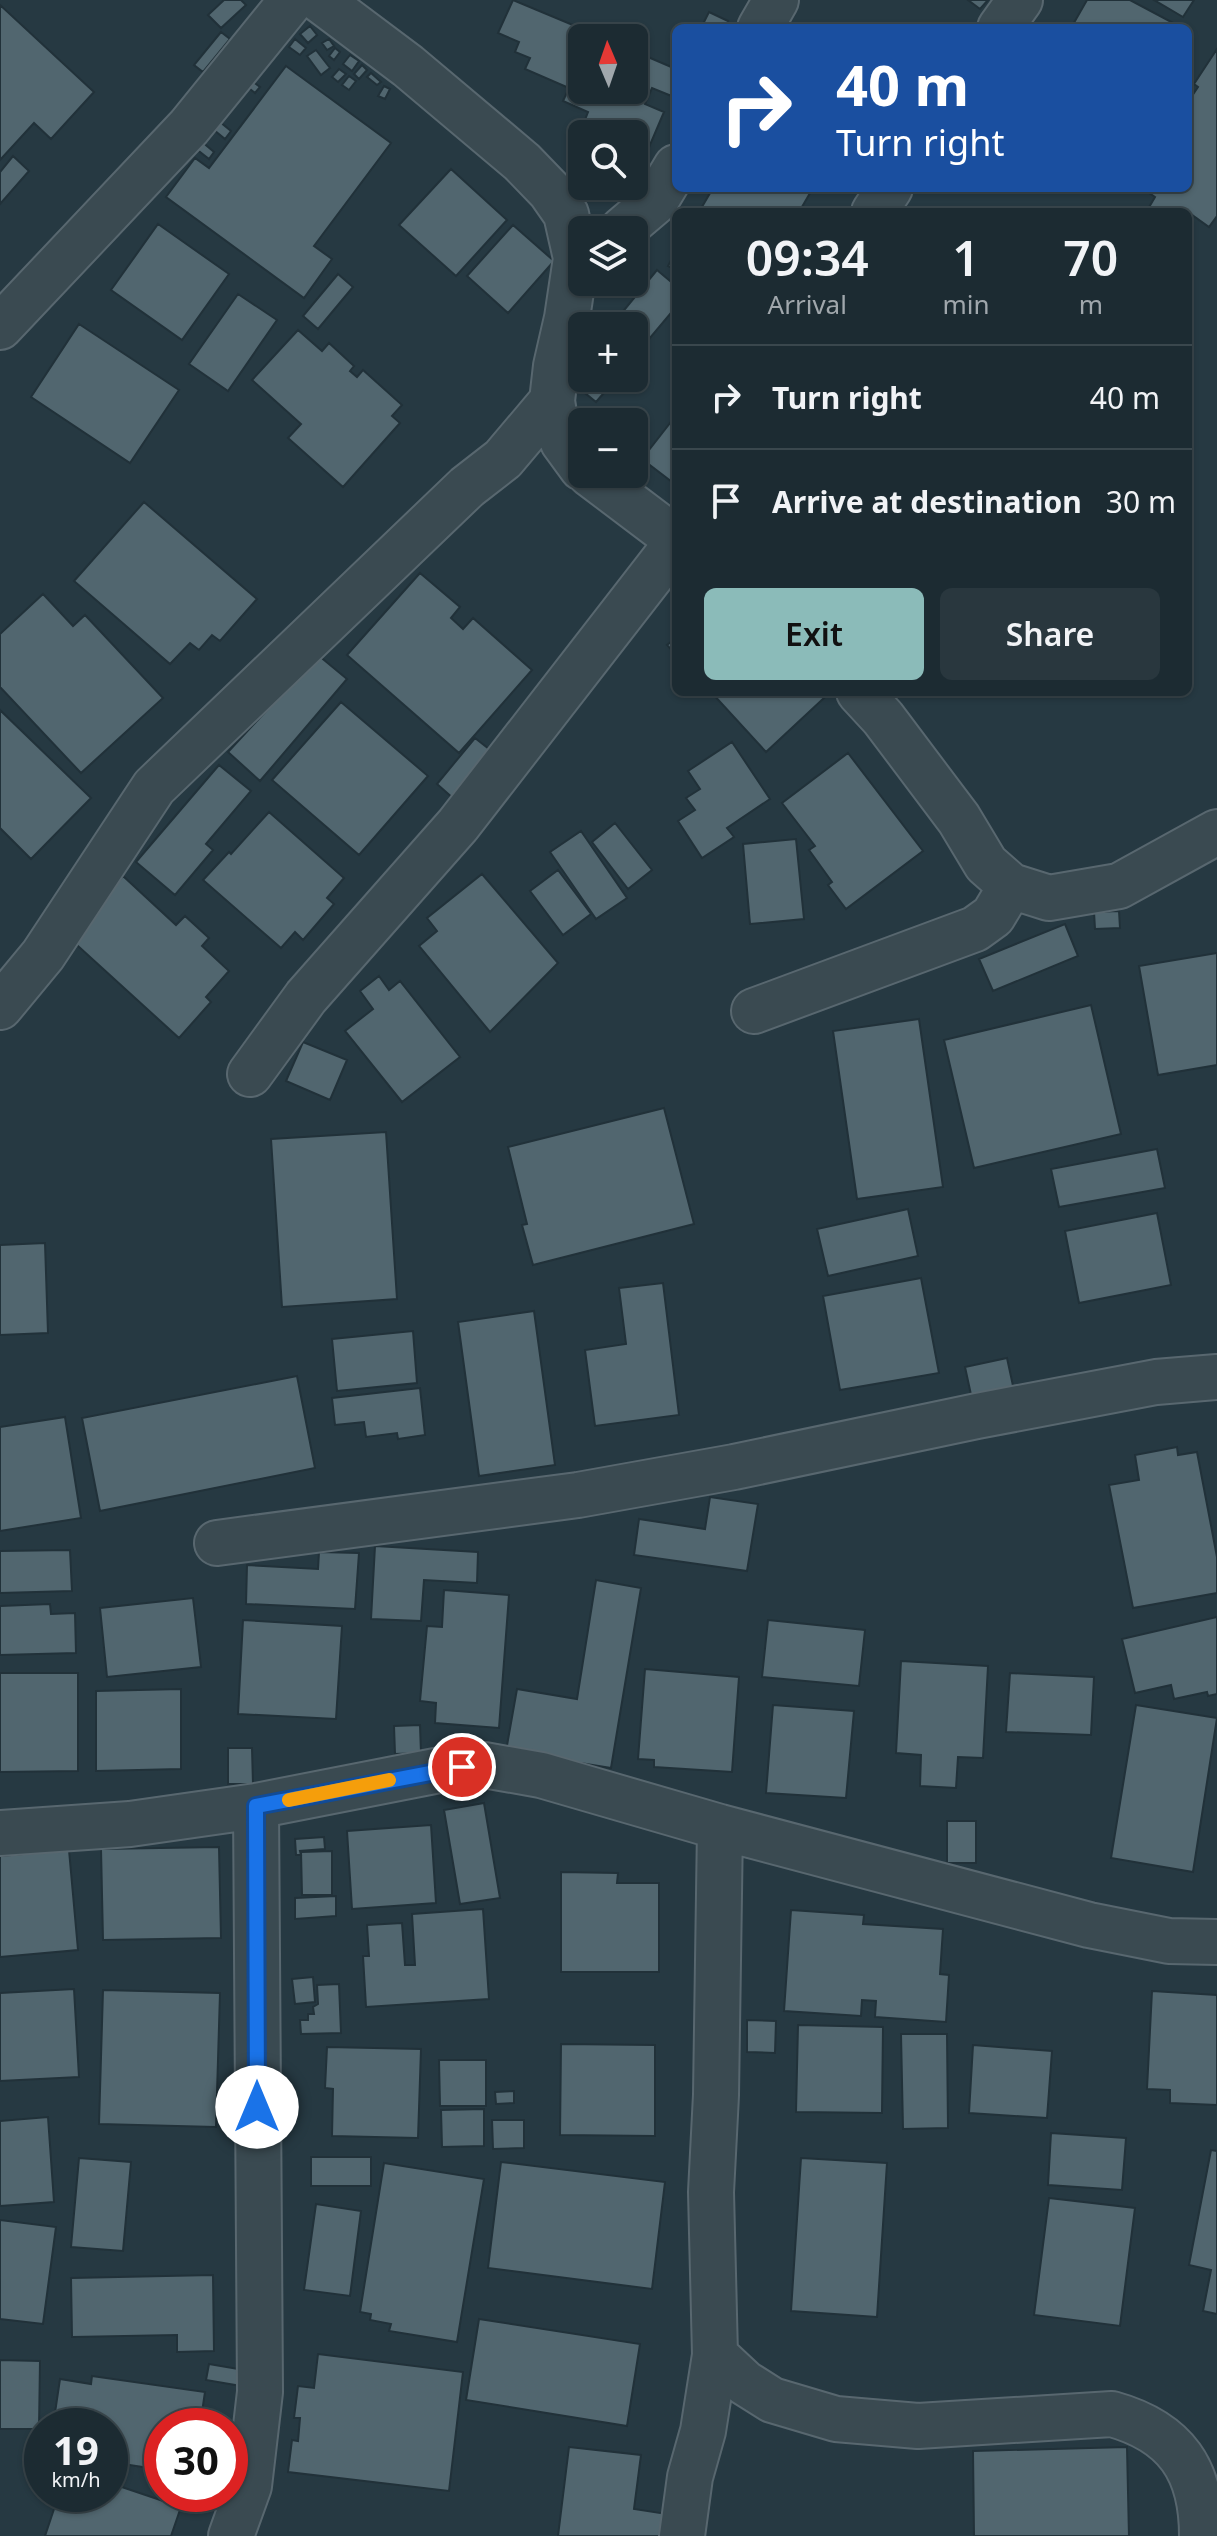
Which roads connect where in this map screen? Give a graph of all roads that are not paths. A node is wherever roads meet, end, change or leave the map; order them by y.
1 (292, 0) edge
2 (320, 0) edge
3 (776, 0) edge
4 (1020, 0) edge
5 (762, 24) edge
6 (1003, 24) edge
7 (672, 174) edge
8 (638, 216) edge
9 (568, 220) edge
10 (571, 296) edge
11 (0, 327) edge
12 (552, 401) junction
13 (568, 449) edge
14 (608, 488) edge
15 (672, 538) edge
16 (672, 546) edge
17 (863, 696) edge
18 (1217, 832) edge
19 (1011, 886) junction
20 (0, 1007) edge
21 (754, 1011) dead end
22 (250, 1074) dead end
23 (1217, 1377) edge
24 (217, 1543) dead end
25 (256, 1806) junction
26 (720, 1827) junction
27 (0, 1833) edge
28 (1217, 1942) edge
29 (715, 2355) junction
30 (231, 2536) edge
31 (682, 2536) edge
32 (1202, 2536) edge

1 - 11 street
2 - 9 street
3 - 5 street
4 - 6 street
7 - 8 street
10 - 12 street
12 - 13 street
12 - 20 street
14 - 15 street
16 - 22 street
17 - 19 street
18 - 19 street
19 - 21 street
23 - 24 street
25 - 26 street
25 - 27 street
25 - 30 street
26 - 28 street
26 - 29 street
29 - 31 street
29 - 32 street

